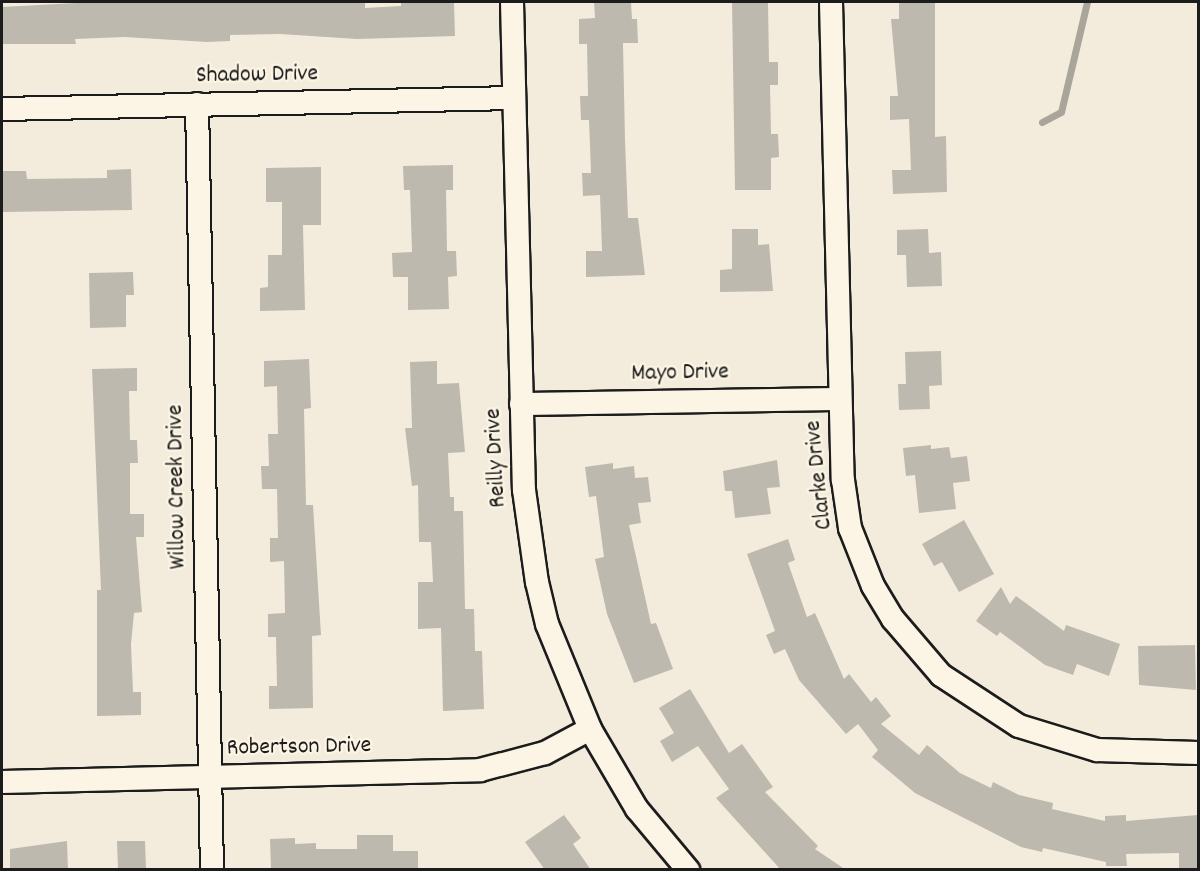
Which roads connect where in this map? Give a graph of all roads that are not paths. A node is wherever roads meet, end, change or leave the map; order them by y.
1 (512, 2) edge
2 (831, 2) edge
3 (514, 98) junction
4 (197, 104) junction
5 (2, 108) edge
6 (840, 399) junction
7 (521, 404) junction
8 (590, 729) junction
9 (1198, 753) edge
10 (211, 777) junction
11 (2, 782) edge
12 (212, 870) edge
13 (688, 870) edge

1 - 3 street, Reilly Drive
2 - 6 street, Clarke Drive
3 - 4 street, Shadow Drive
3 - 7 street, Reilly Drive
4 - 5 street, Shadow Drive
4 - 10 street, Willow Creek Drive
6 - 7 street, Mayo Drive
6 - 9 street, Clarke Drive
7 - 8 street, Reilly Drive
8 - 10 street, Robertson Drive
8 - 13 street, Reilly Drive
10 - 11 street, Robertson Drive
10 - 12 street, Willow Creek Drive

